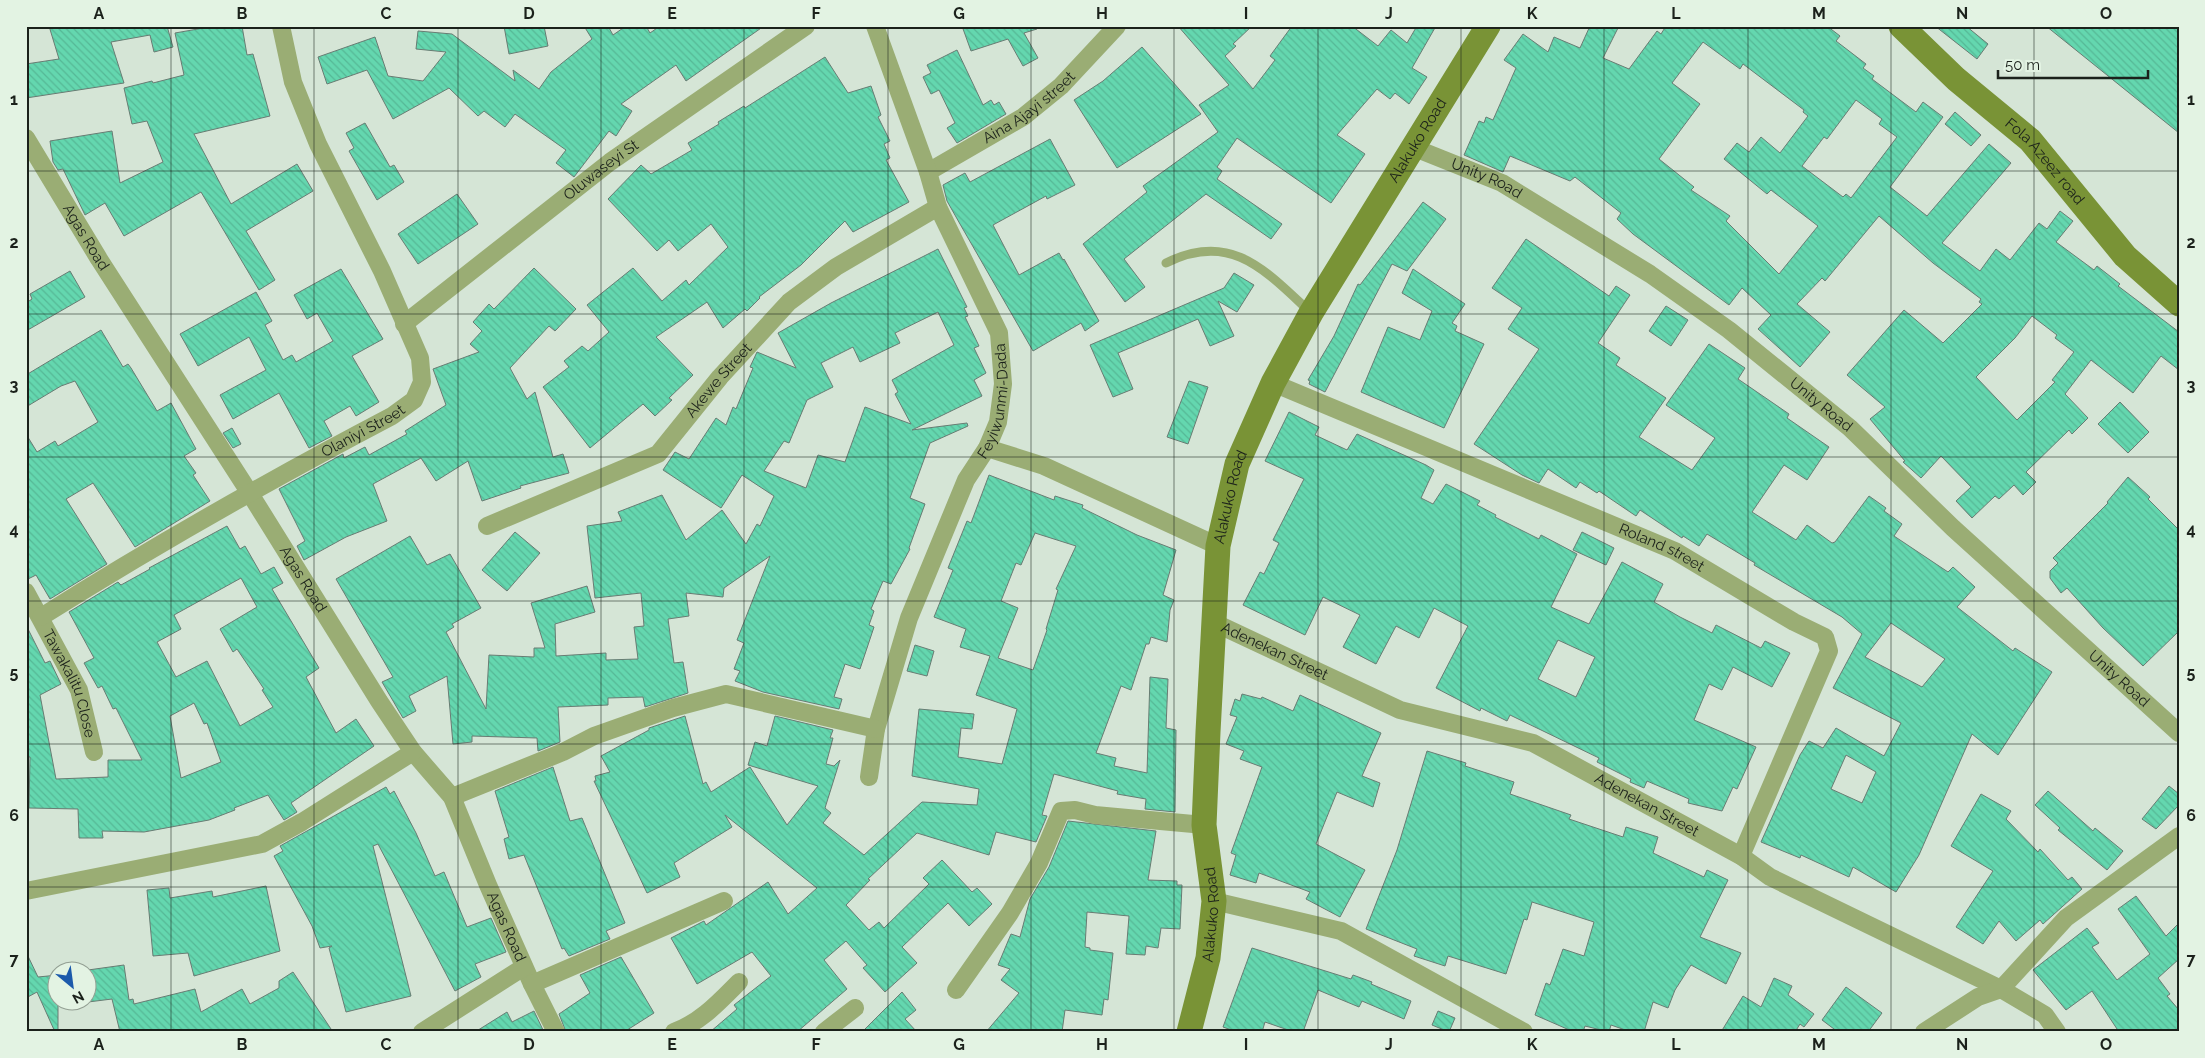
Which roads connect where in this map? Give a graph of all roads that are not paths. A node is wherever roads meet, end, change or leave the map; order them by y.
1 (281, 26) edge
2 (806, 26) edge
3 (875, 26) edge
4 (1117, 26) edge
5 (1488, 26) edge
6 (1901, 26) edge
7 (26, 138) edge
8 (1412, 147) junction
9 (928, 172) junction
10 (938, 207) junction
11 (1166, 263) dead end
12 (2179, 304) edge
13 (1311, 312) junction
14 (404, 324) junction
15 (1272, 384) junction
16 (987, 448) junction
17 (249, 492) junction
18 (488, 526) dead end
19 (1218, 546) junction
20 (26, 592) edge
21 (41, 617) junction
22 (1215, 623) junction
23 (876, 729) junction
24 (2179, 733) edge
25 (94, 752) dead end
26 (413, 752) junction
27 (869, 777) dead end
28 (452, 797) junction
29 (1204, 825) junction
30 (2179, 836) edge
31 (1741, 856) junction
32 (26, 891) edge
33 (724, 901) dead end
34 (1214, 901) junction
35 (524, 967) junction
36 (739, 982) dead end
37 (532, 984) junction
38 (2001, 989) junction
39 (956, 990) dead end
40 (854, 1008) dead end
41 (422, 1032) edge
42 (556, 1032) edge
43 (674, 1032) edge
44 (824, 1032) edge
45 (1189, 1032) edge
46 (1524, 1032) edge
47 (1924, 1032) edge
48 (2057, 1032) edge

1 - 14 street, Olaniyi Street
2 - 14 street, Oluwaseyi St
3 - 9 street, Feyiwunmi-Dada
4 - 9 street, Aina Ajayi street
5 - 8 main road, Alakuko Road
6 - 12 main road, Fola Azeez road
7 - 17 street, Agas Road
8 - 13 main road, Alakuko Road
8 - 24 street, Unity Road
9 - 10 street, Feyiwunmi-Dada
10 - 16 street, Feyiwunmi-Dada
10 - 18 street, Akewe Street
11 - 13 lane
13 - 15 main road, Alakuko Road
14 - 17 street, Olaniyi Street
15 - 19 main road, Alakuko Road
15 - 31 street, Roland street
16 - 19 street
16 - 23 street, Feyiwunmi-Dada
17 - 21 street, Olaniyi Street
17 - 26 street, Agas Road
19 - 22 main road, Alakuko Road
20 - 21 street, Tawakalitu Close
21 - 25 street, Tawakalitu Close
22 - 29 main road, Alakuko Road
22 - 31 street, Adenekan Street
23 - 27 street, Feyiwunmi-Dada
23 - 28 street
26 - 28 street, Agas Road
26 - 32 street
28 - 35 street, Agas Road
29 - 34 main road, Alakuko Road
29 - 39 street
30 - 38 street
31 - 38 street, Adenekan Street
33 - 37 street
34 - 45 main road, Alakuko Road
34 - 46 street
35 - 37 street, Agas Road
35 - 41 street
36 - 43 street
37 - 42 street, Agas Road
38 - 47 street
38 - 48 street, Adenekan Street
40 - 44 street

